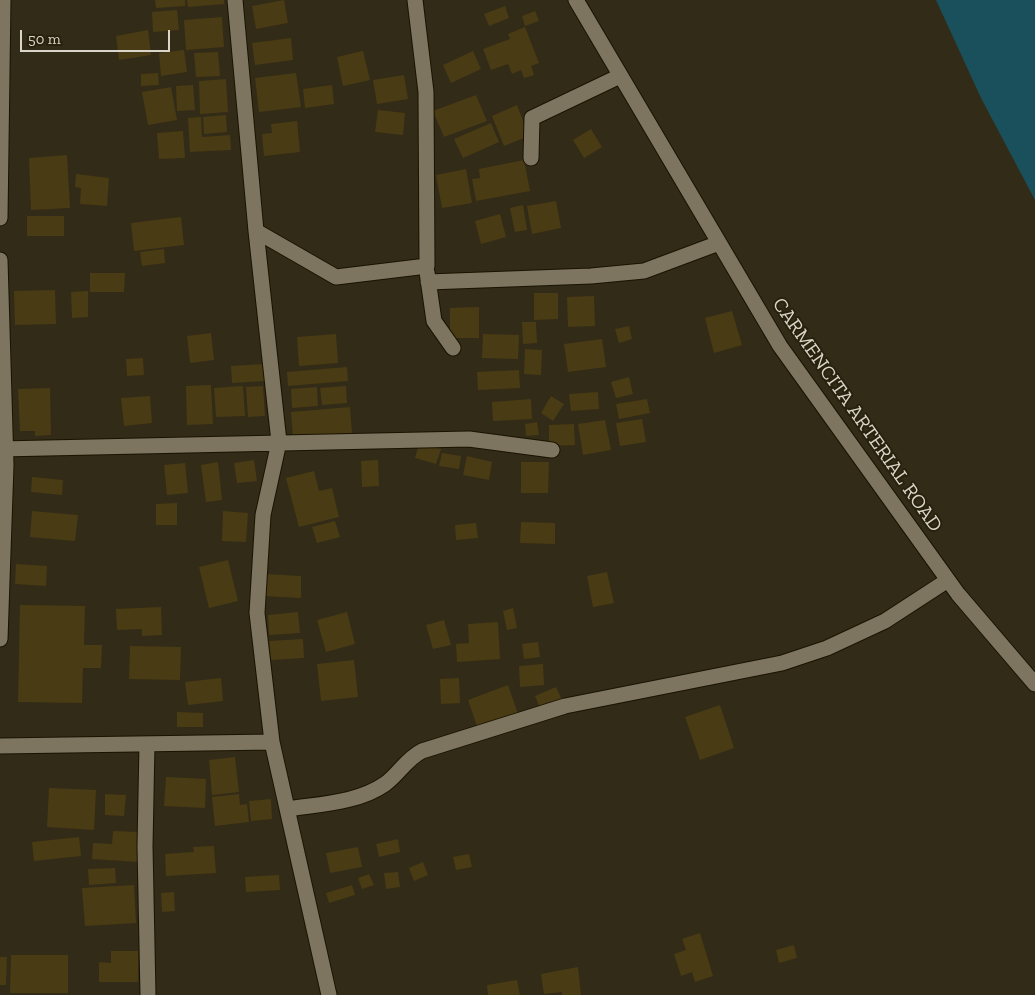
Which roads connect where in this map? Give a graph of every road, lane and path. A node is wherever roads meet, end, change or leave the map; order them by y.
1 (3, 0) edge
2 (235, 0) edge
3 (415, 0) edge
4 (576, 0) edge
5 (2, 17) edge
6 (620, 76) junction
7 (531, 158) dead end
8 (0, 218) edge
9 (256, 231) junction
10 (719, 243) junction
11 (0, 260) edge
12 (427, 266) junction
13 (428, 282) junction
14 (453, 348) dead end
15 (279, 442) junction
16 (3, 449) edge
17 (552, 450) dead end
18 (948, 580) junction
19 (0, 639) edge
20 (1035, 684) edge
21 (272, 742) junction
22 (147, 744) junction
23 (0, 746) edge
24 (288, 809) junction
25 (148, 995) edge
26 (324, 995) edge

1 - 5 street
2 - 9 street
3 - 12 street
4 - 6 street, CARMENCITA ARTERIAL ROAD
5 - 8 street
6 - 7 street
6 - 10 street, CARMENCITA ARTERIAL ROAD
9 - 12 street
9 - 15 street
10 - 13 street
10 - 18 street, CARMENCITA ARTERIAL ROAD
11 - 16 street
12 - 13 street
13 - 14 street
15 - 16 street
15 - 17 street
15 - 21 street
16 - 19 street
18 - 20 street, CARMENCITA ARTERIAL ROAD
18 - 24 street
21 - 22 street
21 - 24 street
22 - 23 street
22 - 25 street
24 - 26 street

